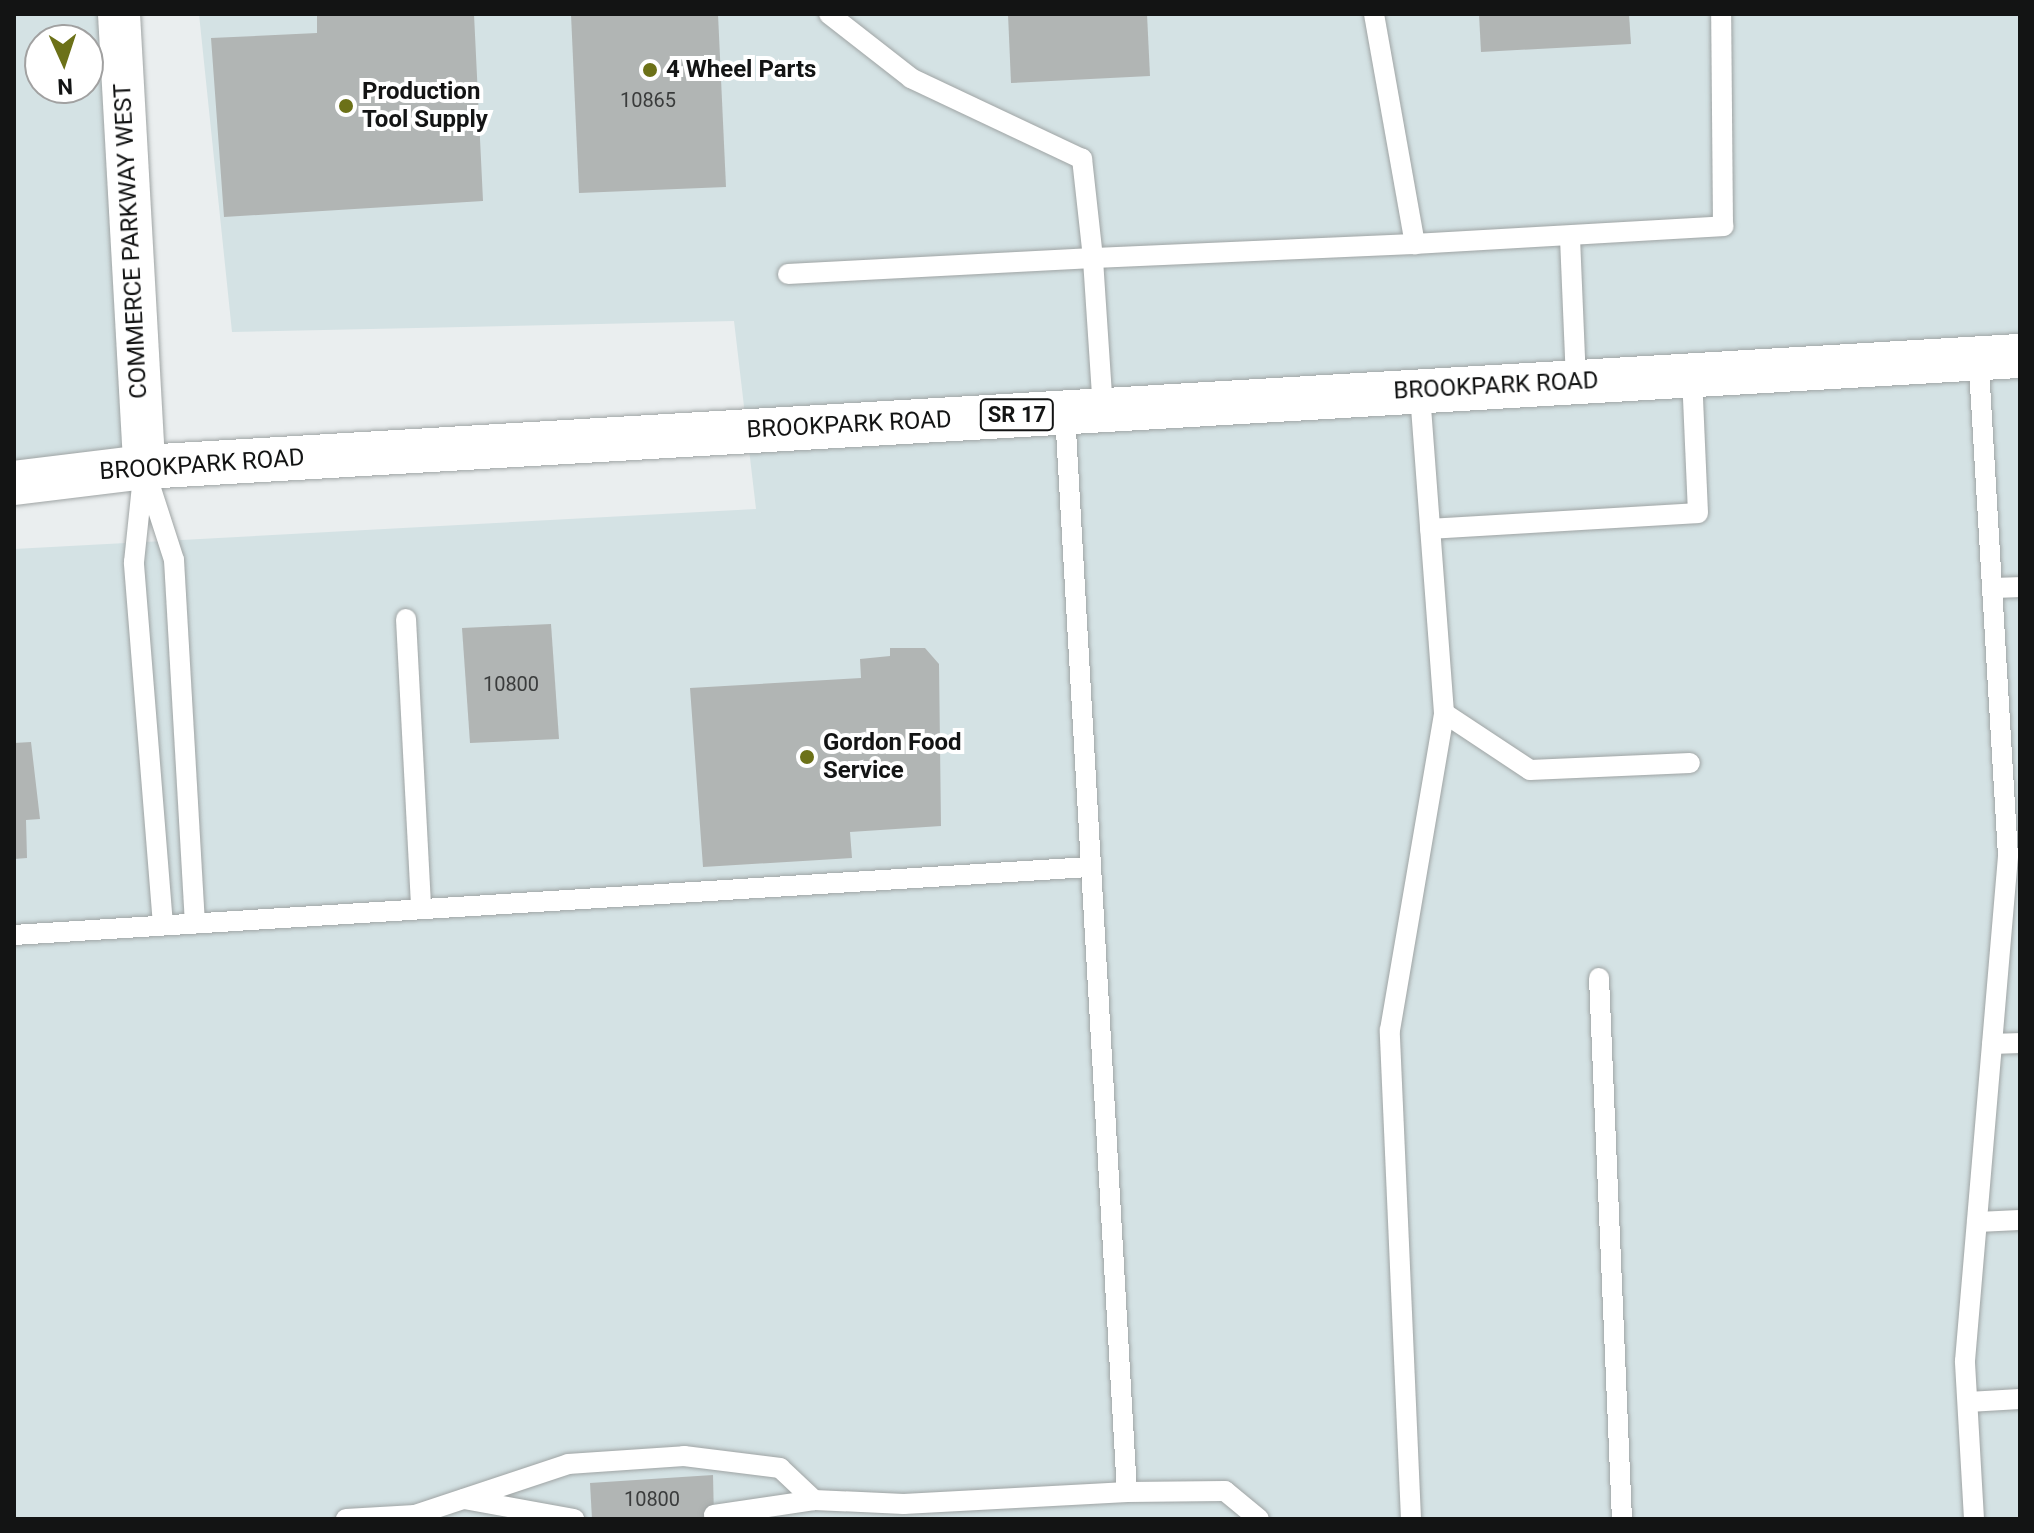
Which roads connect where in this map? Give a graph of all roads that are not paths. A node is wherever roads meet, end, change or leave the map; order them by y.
1 (119, 14) edge
2 (829, 14) edge
3 (1374, 14) edge
4 (1721, 14) edge
5 (1570, 238) junction
6 (1415, 244) junction
7 (1093, 258) junction
8 (788, 274) dead end
9 (1999, 357) edge
10 (1692, 375) junction
11 (1576, 382) junction
12 (1420, 391) junction
13 (1084, 411) junction
14 (144, 467) junction
15 (14, 483) edge
16 (1430, 529) junction
17 (2020, 587) edge
18 (1996, 588) junction
19 (406, 619) dead end
20 (1444, 713) junction
21 (1690, 763) dead end
22 (2014, 856) edge
23 (1090, 867) junction
24 (421, 909) junction
25 (195, 923) junction
26 (163, 925) junction
27 (14, 935) edge
28 (1599, 978) dead end
29 (2020, 1043) edge
30 (1992, 1044) junction
31 (2020, 1220) edge
32 (1977, 1222) junction
33 (2020, 1399) edge
34 (1968, 1402) junction
35 (1127, 1492) junction
36 (460, 1498) junction
37 (814, 1500) junction
38 (714, 1515) dead end
39 (346, 1519) edge
40 (574, 1519) edge
41 (1259, 1519) edge
42 (1411, 1519) edge
43 (1622, 1519) edge
44 (1974, 1519) edge

1 - 14 street, COMMERCE PARKWAY WEST
2 - 7 lane
3 - 6 lane
4 - 5 lane
5 - 6 lane
5 - 11 lane
6 - 7 lane
7 - 8 lane
7 - 13 lane
9 - 10 main road, BROOKPARK ROAD / SR 17
9 - 18 lane
10 - 11 main road, BROOKPARK ROAD / SR 17
10 - 16 lane
11 - 12 main road, BROOKPARK ROAD / SR 17
12 - 13 main road, BROOKPARK ROAD / SR 17
12 - 16 lane
13 - 14 main road, BROOKPARK ROAD / SR 17
13 - 23 lane
14 - 15 main road, BROOKPARK ROAD / SR 17
14 - 25 lane
14 - 26 lane
16 - 20 lane
17 - 18 lane
18 - 22 lane
19 - 24 lane
20 - 21 lane
20 - 42 lane
22 - 30 lane
23 - 24 lane
23 - 35 lane
24 - 25 lane
25 - 26 lane
26 - 27 lane
28 - 43 lane
29 - 30 lane
30 - 32 lane
31 - 32 lane
32 - 34 lane
33 - 34 lane
34 - 44 lane
35 - 37 lane
35 - 41 lane
36 - 37 lane
36 - 39 lane
36 - 40 lane
37 - 38 lane

